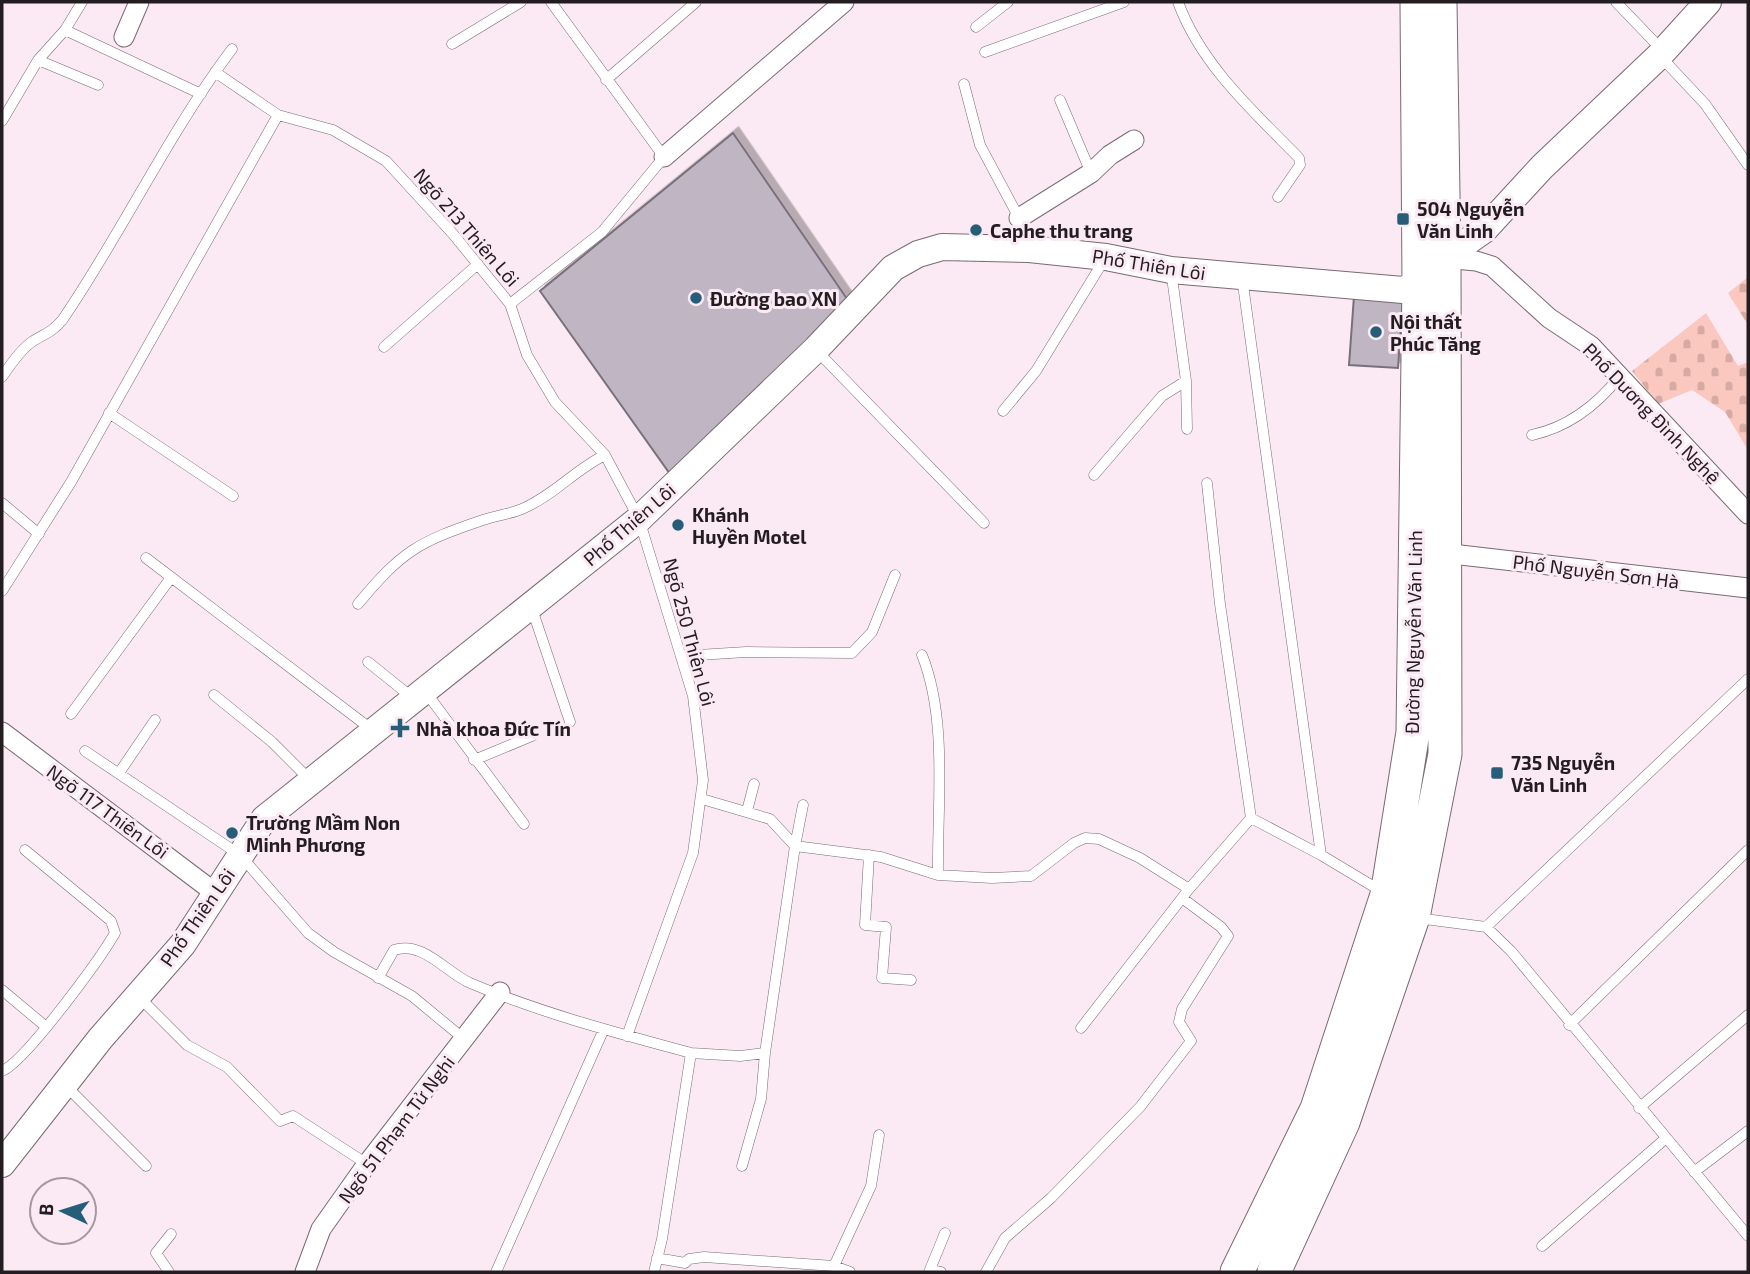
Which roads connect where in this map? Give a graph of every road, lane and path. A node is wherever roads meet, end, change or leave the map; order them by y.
1 (82, 2) edge
2 (139, 2) edge
3 (521, 2) edge
4 (551, 2) edge
5 (696, 2) edge
6 (844, 2) edge
7 (1008, 2) edge
8 (1124, 2) edge
9 (1178, 2) edge
10 (1417, 2) edge
11 (1440, 2) edge
12 (1616, 2) edge
13 (1708, 2) edge
14 (976, 27) dead end
15 (65, 30) junction
16 (124, 37) dead end
17 (452, 44) dead end
18 (232, 49) dead end
19 (985, 52) dead end
20 (1661, 54) junction
21 (38, 60) junction
22 (215, 72) junction
23 (606, 80) junction
24 (964, 84) dead end
25 (98, 85) dead end
26 (201, 94) junction
27 (1060, 100) dead end
28 (278, 115) junction
29 (2, 121) edge
30 (1134, 139) dead end
31 (664, 157) junction
32 (1748, 165) edge
33 (1091, 173) junction
34 (1278, 197) dead end
35 (1019, 218) junction
36 (1029, 249) junction
37 (1106, 257) junction
38 (1444, 258) junction
39 (478, 264) junction
40 (1171, 270) junction
41 (1242, 277) junction
42 (1419, 283) junction
43 (510, 304) junction
44 (384, 347) dead end
45 (816, 349) junction
46 (1621, 376) junction
47 (2, 377) edge
48 (1186, 381) junction
49 (1003, 411) dead end
50 (109, 413) junction
51 (1187, 429) dead end
52 (1532, 435) dead end
53 (605, 455) junction
54 (1094, 475) dead end
55 (1207, 483) dead end
56 (233, 496) dead end
57 (2, 503) edge
58 (1748, 514) edge
59 (639, 519) junction
60 (984, 523) dead end
61 (39, 534) junction
62 (1443, 553) junction
63 (146, 558) dead end
64 (895, 575) dead end
65 (170, 579) junction
66 (1748, 588) edge
67 (2, 591) edge
68 (358, 604) dead end
69 (531, 606) junction
70 (922, 655) dead end
71 (682, 656) junction
72 (368, 662) dead end
73 (1747, 684) edge
74 (214, 695) dead end
75 (420, 695) junction
76 (71, 714) dead end
77 (155, 720) dead end
78 (570, 722) dead end
79 (2, 732) edge
80 (374, 732) junction
81 (532, 736) dead end
82 (85, 751) dead end
83 (474, 760) junction
84 (119, 774) junction
85 (311, 782) junction
86 (754, 783) dead end
87 (702, 799) junction
88 (803, 805) dead end
89 (747, 811) junction
90 (1251, 818) junction
91 (524, 824) dead end
92 (795, 846) junction
93 (25, 850) dead end
94 (1748, 850) edge
95 (240, 855) junction
96 (869, 855) junction
97 (1321, 855) junction
98 (938, 875) junction
99 (214, 892) junction
100 (1185, 894) junction
101 (1387, 895) junction
102 (1413, 918) junction
103 (1486, 927) junction
104 (378, 978) junction
105 (911, 980) dead end
106 (2, 990) edge
107 (500, 992) junction
108 (138, 996) junction
109 (1748, 1015) edge
110 (1569, 1024) junction
111 (45, 1026) junction
112 (1081, 1028) dead end
113 (603, 1031) junction
114 (628, 1036) junction
115 (464, 1039) junction
116 (691, 1053) junction
117 (765, 1053) junction
118 (2, 1071) edge
119 (64, 1084) junction
120 (1639, 1108) junction
121 (1748, 1131) edge
122 (879, 1135) dead end
123 (1665, 1139) junction
124 (2, 1164) edge
125 (366, 1164) junction
126 (146, 1166) dead end
127 (742, 1166) dead end
128 (1694, 1172) junction
129 (944, 1233) dead end
130 (171, 1234) dead end
131 (1748, 1236) edge
132 (1542, 1246) dead end
133 (657, 1258) junction
134 (834, 1266) junction
135 (169, 1272) edge
136 (305, 1272) edge
137 (496, 1272) edge
138 (654, 1272) edge
139 (850, 1272) edge
140 (933, 1272) edge
141 (986, 1272) edge
142 (1237, 1272) edge
143 (1274, 1272) edge

1 - 15 lane
2 - 16 street
3 - 17 lane
4 - 23 lane
5 - 23 lane
6 - 31 street
7 - 14 lane
8 - 19 lane
9 - 34 lane
10 - 42 highway, Đường Nguyễn Văn Linh
11 - 38 highway, Đường Nguyễn Văn Linh
12 - 20 lane
13 - 20 main road
15 - 21 lane
15 - 26 lane
18 - 22 lane
20 - 32 lane
20 - 38 main road
21 - 25 lane
21 - 29 lane
22 - 26 lane
22 - 28 lane, Ngõ 213 Thiên Lôi
23 - 31 lane
24 - 35 lane
26 - 47 lane
27 - 33 lane
28 - 39 lane, Ngõ 213 Thiên Lôi
28 - 50 lane
30 - 33 street
31 - 43 lane
33 - 35 street
35 - 36 lane
36 - 37 main road, Phố Thiên Lôi
36 - 45 main road, Phố Thiên Lôi
37 - 40 main road, Phố Thiên Lôi
37 - 49 lane
38 - 42 main road
38 - 46 street, Phố Dương Đình Nghệ
38 - 62 highway, Đường Nguyễn Văn Linh
39 - 43 lane, Ngõ 213 Thiên Lôi
39 - 44 lane
40 - 41 main road, Phố Thiên Lôi
40 - 48 lane
41 - 42 main road, Phố Thiên Lôi
41 - 97 lane
42 - 101 highway, Đường Nguyễn Văn Linh
43 - 53 lane, Ngõ 213 Thiên Lôi
45 - 59 main road, Phố Thiên Lôi
45 - 60 lane
46 - 52 lane
46 - 58 street, Phố Dương Đình Nghệ
48 - 51 lane
48 - 54 lane
50 - 56 lane
50 - 61 lane
53 - 59 lane, Ngõ 213 Thiên Lôi
53 - 68 lane
55 - 90 lane
57 - 61 lane
59 - 69 main road, Phố Thiên Lôi
59 - 71 lane, Ngõ 250 Thiên Lôi
61 - 67 lane
62 - 66 street, Phố Nguyễn Sơn Hà
62 - 102 highway, Đường Nguyễn Văn Linh
63 - 65 lane
64 - 71 lane
65 - 76 lane
65 - 80 lane
69 - 75 main road, Phố Thiên Lôi
69 - 78 lane
70 - 98 lane
71 - 87 lane, Ngõ 250 Thiên Lôi
72 - 75 lane
73 - 103 lane
74 - 85 lane
75 - 80 main road, Phố Thiên Lôi
75 - 83 lane
77 - 84 lane
79 - 99 street, Ngõ 117 Thiên Lôi
80 - 85 main road, Phố Thiên Lôi
81 - 83 lane
82 - 84 lane
83 - 91 lane
84 - 95 lane
85 - 95 main road, Phố Thiên Lôi
86 - 89 lane
87 - 89 lane
87 - 114 lane, Ngõ 250 Thiên Lôi
88 - 92 lane
89 - 92 lane
90 - 97 lane
90 - 100 lane
92 - 96 lane
92 - 117 lane
93 - 111 lane
94 - 110 lane
95 - 99 main road, Phố Thiên Lôi
95 - 104 lane
96 - 98 lane
96 - 105 lane
97 - 101 lane
98 - 100 lane
99 - 108 main road, Phố Thiên Lôi
100 - 112 lane
100 - 141 lane
101 - 142 highway, Đường Nguyễn Văn Linh
102 - 103 lane
102 - 143 highway, Đường Nguyễn Văn Linh
103 - 110 lane
104 - 107 lane
104 - 115 lane
106 - 111 lane
107 - 113 lane
107 - 115 street, Ngõ 51 Phạm Tử Nghi
108 - 119 main road, Phố Thiên Lôi
108 - 125 lane
109 - 120 lane
110 - 120 lane
111 - 118 lane
113 - 114 lane
113 - 137 lane
114 - 116 lane
115 - 125 street, Ngõ 51 Phạm Tử Nghi
116 - 117 lane
116 - 133 lane
117 - 127 lane
119 - 124 main road, Phố Thiên Lôi
119 - 126 lane
120 - 123 lane
121 - 128 lane
122 - 134 lane
123 - 128 lane
123 - 132 lane
125 - 136 street, Ngõ 51 Phạm Tử Nghi
128 - 131 lane
129 - 140 lane
130 - 135 lane
133 - 134 lane
133 - 138 lane
134 - 139 lane

